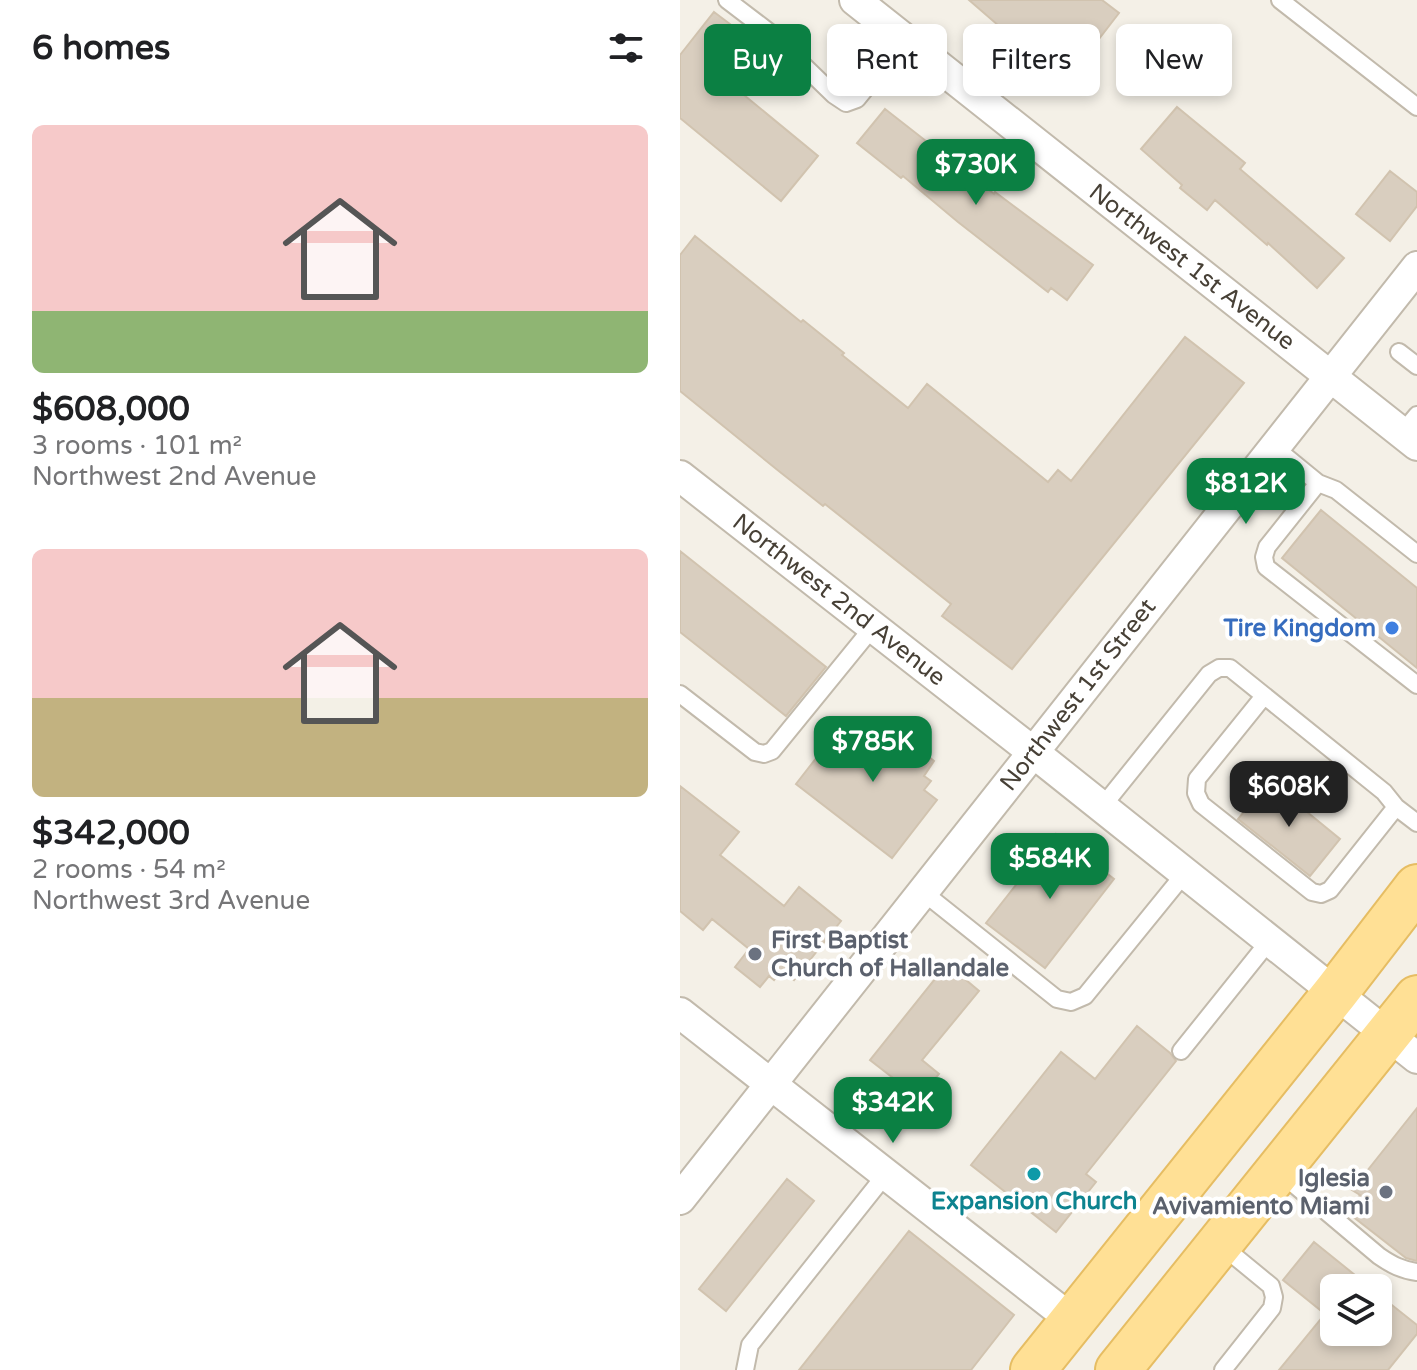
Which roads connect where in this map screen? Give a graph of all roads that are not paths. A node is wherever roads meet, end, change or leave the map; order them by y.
1 (727, 0) edge
2 (855, 0) edge
3 (1280, 0) edge
4 (885, 24) edge
5 (947, 73) edge
6 (827, 88) edge
7 (836, 96) edge
8 (859, 96) edge
9 (1417, 107) edge
10 (1417, 267) edge
11 (1399, 352) dead end
12 (1417, 366) edge
13 (1329, 376) junction
14 (1412, 431) edge
15 (1274, 447) junction
16 (680, 476) edge
17 (1318, 483) junction
18 (1417, 554) edge
19 (873, 627) junction
20 (1417, 685) edge
21 (680, 694) edge
22 (1264, 696) junction
23 (1033, 752) junction
24 (1102, 807) junction
25 (1396, 807) junction
26 (1417, 823) edge
27 (1185, 873) junction
28 (1417, 887) edge
29 (923, 892) junction
30 (1270, 940) junction
31 (1336, 992) junction
32 (1417, 998) edge
33 (680, 1013) edge
34 (1402, 1046) edge
35 (1181, 1051) dead end
36 (771, 1084) junction
37 (1278, 1171) junction
38 (886, 1174) junction
39 (680, 1199) edge
40 (1219, 1244) junction
41 (1417, 1272) edge
42 (1072, 1320) junction
43 (1126, 1367) edge
44 (745, 1370) edge
45 (1033, 1370) edge
46 (1223, 1370) edge

1 - 6 lane
2 - 4 street, Northwest 1st Avenue
3 - 9 lane
5 - 13 street, Northwest 1st Avenue
7 - 8 lane
10 - 13 street, Northwest 1st Street
11 - 12 lane
13 - 14 street, Northwest 1st Avenue
13 - 15 street, Northwest 1st Street
15 - 17 lane
15 - 23 street, Northwest 1st Street
16 - 19 street, Northwest 2nd Avenue
17 - 18 lane
17 - 20 lane
19 - 21 lane
19 - 23 street, Northwest 2nd Avenue
22 - 24 lane
22 - 25 lane
22 - 25 lane
23 - 24 street, Northwest 2nd Avenue
23 - 29 street, Northwest 1st Street
24 - 27 street, Northwest 2nd Avenue
25 - 26 lane
27 - 29 lane
27 - 30 street, Northwest 2nd Avenue
28 - 31 main road
29 - 36 street, Northwest 1st Street
30 - 31 street, Northwest 2nd Avenue
30 - 35 lane
31 - 34 street, Northwest 2nd Avenue
31 - 42 main road
32 - 34 main road
33 - 36 street
34 - 37 main road
36 - 38 street
36 - 39 street, Northwest 1st Street
37 - 40 main road
37 - 41 lane
38 - 42 street
38 - 44 lane
40 - 43 main road
40 - 46 lane
42 - 45 main road

